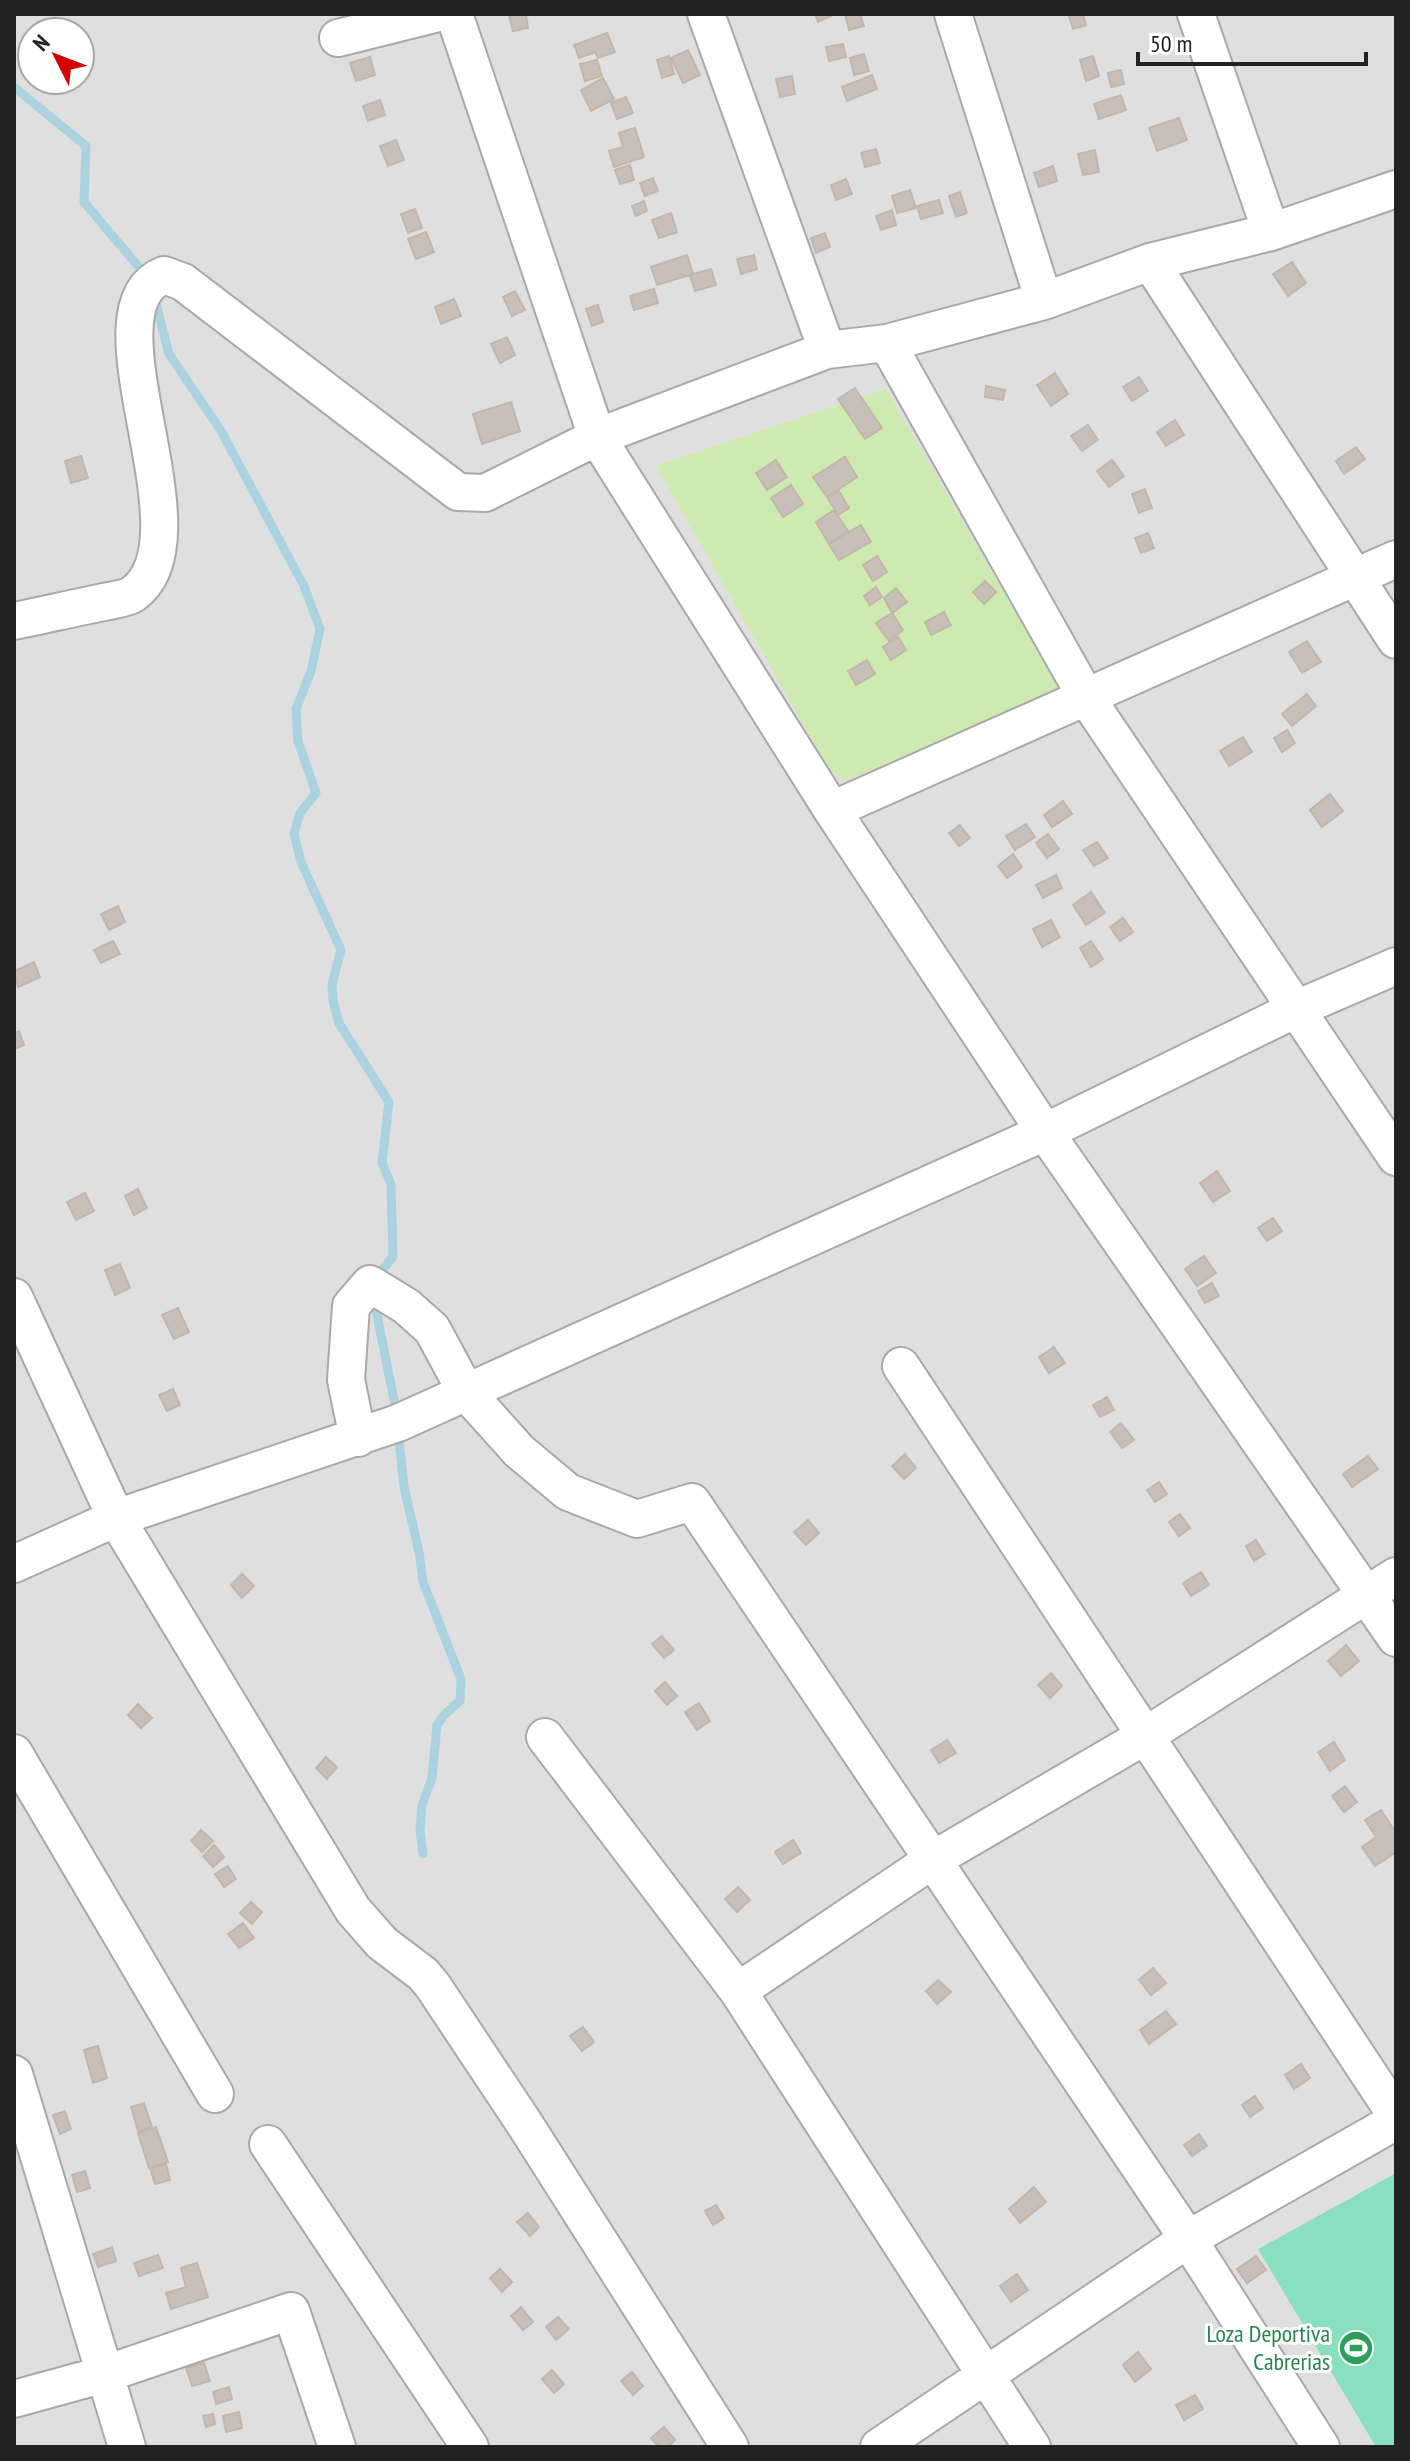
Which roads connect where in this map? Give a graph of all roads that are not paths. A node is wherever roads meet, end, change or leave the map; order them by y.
1 (434, 14) edge
2 (454, 14) edge
3 (706, 14) edge
4 (953, 14) edge
5 (1196, 14) edge
6 (338, 38) dead end
7 (1396, 189) edge
8 (1271, 232) junction
9 (1150, 262) junction
10 (1044, 301) junction
11 (887, 343) junction
12 (827, 350) junction
13 (597, 437) junction
14 (1396, 559) edge
15 (1355, 577) junction
16 (14, 621) edge
17 (1396, 640) edge
18 (1086, 697) junction
19 (832, 810) junction
20 (1396, 966) edge
21 (1296, 1009) junction
22 (1045, 1132) junction
23 (1396, 1157) edge
24 (14, 1297) edge
25 (901, 1366) dead end
26 (466, 1392) junction
27 (358, 1438) junction
28 (116, 1518) junction
29 (14, 1564) edge
30 (1382, 1585) edge
31 (1396, 1638) edge
32 (1145, 1736) junction
33 (545, 1737) dead end
34 (14, 1753) edge
35 (25, 1799) edge
36 (934, 1859) junction
37 (738, 1991) junction
38 (14, 2074) edge
39 (215, 2094) dead end
40 (1396, 2118) edge
41 (268, 2144) dead end
42 (1188, 2239) junction
43 (105, 2374) junction
44 (986, 2374) junction
45 (14, 2399) edge
46 (127, 2447) edge
47 (337, 2447) edge
48 (470, 2447) edge
49 (730, 2447) edge
50 (879, 2447) edge
51 (1032, 2447) edge
52 (1321, 2447) edge

1 - 6 street
2 - 13 street
3 - 12 street
4 - 10 street
5 - 8 street
7 - 8 street
8 - 9 street
9 - 10 street
9 - 15 street
10 - 11 street
11 - 12 street
11 - 18 street
12 - 13 street
13 - 16 street
13 - 19 street
14 - 15 street
15 - 17 street
15 - 18 street
18 - 19 street
18 - 21 street
19 - 22 street
20 - 21 street
21 - 22 street
21 - 23 street
22 - 26 street
22 - 30 street
24 - 28 street
25 - 32 street
26 - 27 street
26 - 27 street
26 - 36 street
27 - 28 street
28 - 29 street
28 - 49 street
30 - 31 street
30 - 32 street
32 - 36 street
32 - 40 street
33 - 37 street
34 - 35 street
35 - 39 street
36 - 37 street
36 - 42 street
37 - 44 street
38 - 43 street
40 - 42 street
41 - 48 street
42 - 44 street
42 - 52 street
43 - 45 street
43 - 46 street
43 - 47 street
44 - 50 street
44 - 51 street

